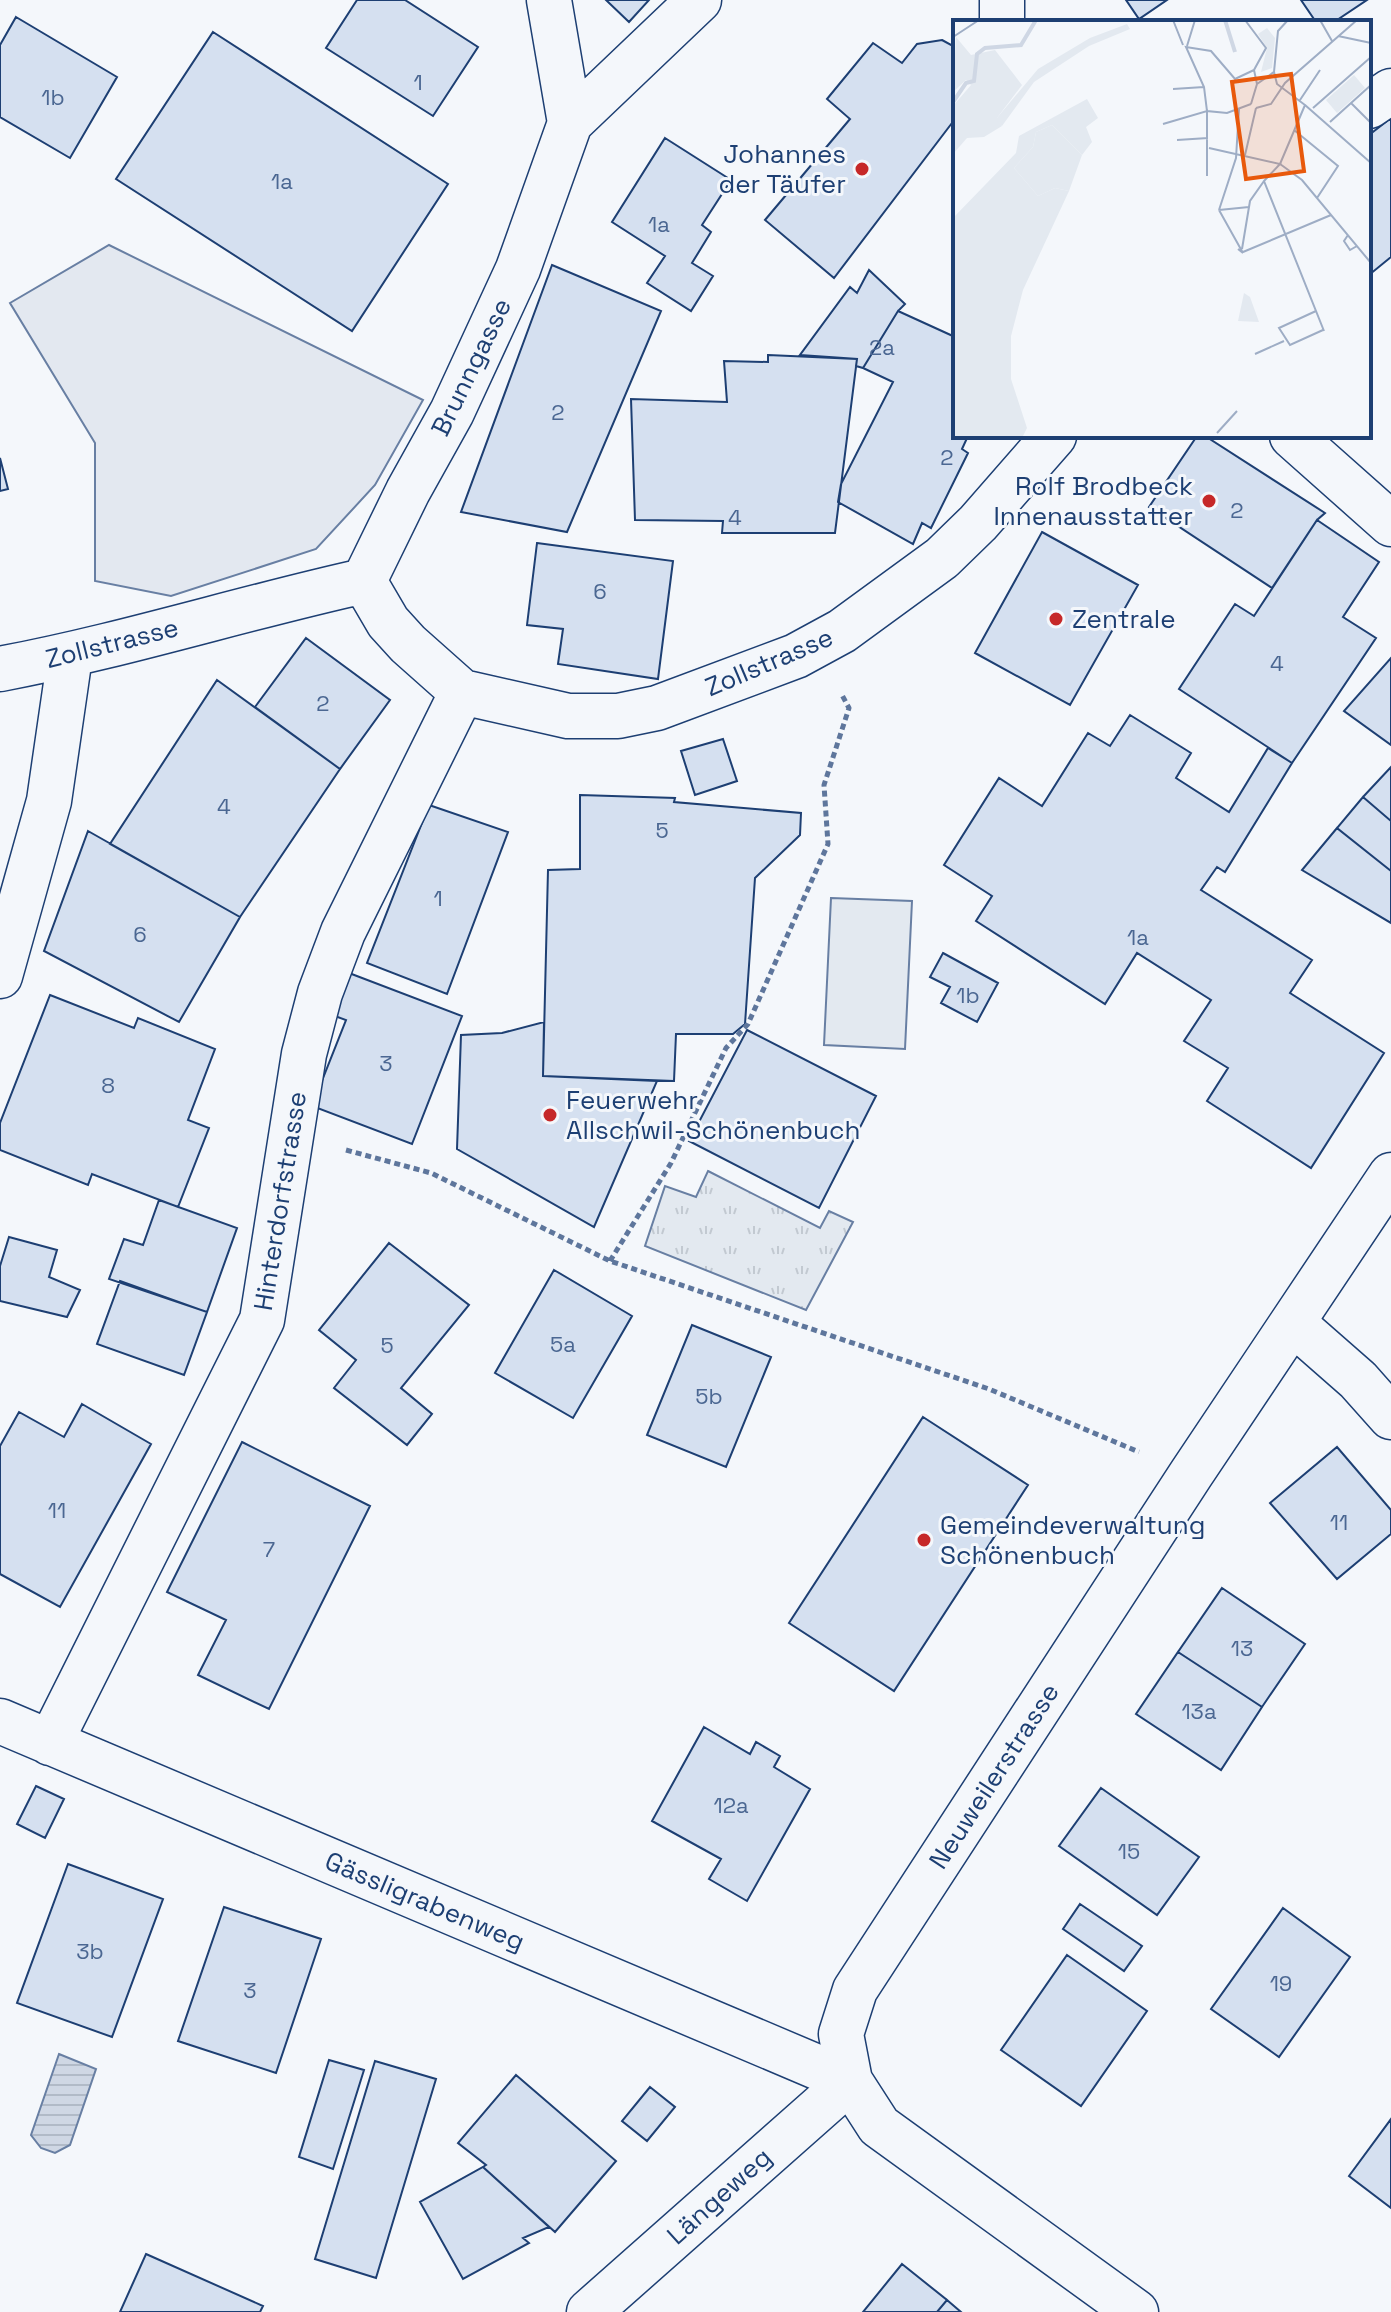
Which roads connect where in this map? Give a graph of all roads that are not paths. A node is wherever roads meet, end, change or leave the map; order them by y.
1 (549, 0) edge
2 (699, 0) edge
3 (1391, 91) edge
4 (1371, 105) edge
5 (570, 123) junction
6 (1052, 438) edge
7 (1294, 438) edge
8 (1391, 524) edge
9 (364, 581) junction
10 (70, 656) junction
11 (0, 669) edge
12 (462, 692) junction
13 (0, 976) edge
14 (1391, 1175) edge
15 (1293, 1323) junction
16 (1391, 1417) edge
17 (0, 1721) edge
18 (50, 1743) junction
19 (850, 2081) junction
20 (589, 2312) edge
21 (1136, 2312) edge

1 - 5 street, Brunngasse
2 - 5 street
3 - 4 street
5 - 9 street, Brunngasse
6 - 12 street, Zollstrasse
7 - 8 street
9 - 10 street, Zollstrasse
9 - 12 street
10 - 11 street, Zollstrasse
10 - 13 street
12 - 18 street, Hinterdorfstrasse
14 - 15 street, Neuweilerstrasse
15 - 16 street
15 - 19 street, Neuweilerstrasse
17 - 18 street, Gässligrabenweg
18 - 19 street, Gässligrabenweg
19 - 20 street, Längeweg
19 - 21 street, Neuweilerstrasse

